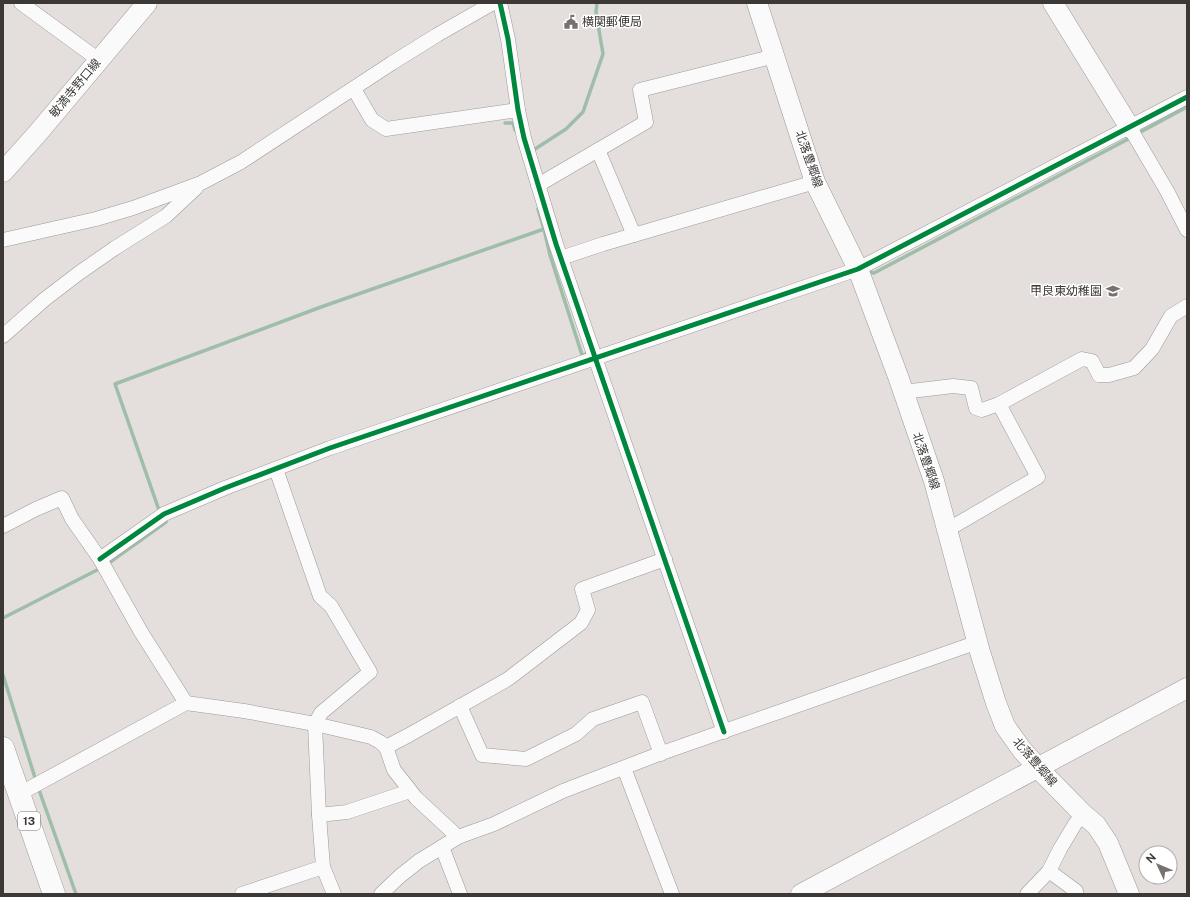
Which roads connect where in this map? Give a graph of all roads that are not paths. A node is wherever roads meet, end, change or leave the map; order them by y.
1 (21, 3) edge
2 (147, 3) edge
3 (493, 3) edge
4 (500, 3) edge
5 (757, 3) edge
6 (1053, 3) edge
7 (775, 56) junction
8 (99, 60) junction
9 (354, 89) junction
10 (1187, 97) edge
11 (518, 110) junction
12 (1130, 128) junction
13 (598, 150) junction
14 (3, 172) edge
15 (815, 182) junction
16 (201, 183) junction
17 (538, 185) junction
18 (1187, 230) edge
19 (634, 235) junction
20 (3, 240) edge
21 (561, 258) junction
22 (858, 269) junction
23 (1187, 306) edge
24 (3, 336) edge
25 (595, 359) junction
26 (903, 392) junction
27 (999, 404) junction
28 (276, 469) junction
29 (3, 526) edge
30 (947, 530) junction
31 (100, 559) junction
32 (665, 559) junction
33 (978, 642) junction
34 (1187, 688) edge
35 (186, 703) junction
36 (460, 706) junction
37 (315, 724) junction
38 (724, 732) junction
39 (386, 747) junction
40 (3, 748) edge
41 (661, 754) junction
42 (624, 768) junction
43 (1038, 768) junction
44 (410, 791) junction
45 (19, 794) junction
46 (1083, 814) junction
47 (319, 815) junction
48 (458, 837) junction
49 (442, 847) junction
50 (323, 867) junction
51 (1050, 871) junction
52 (54, 894) edge
53 (242, 894) edge
54 (334, 894) edge
55 (381, 894) edge
56 (460, 894) edge
57 (672, 894) edge
58 (801, 894) edge
59 (1027, 894) edge
60 (1076, 894) edge
61 (1129, 894) edge

1 - 8 street
2 - 8 main road, 敏満寺野口線
3 - 9 street
4 - 11 street
5 - 7 main road, 北落豊郷線
6 - 12 main road
7 - 13 street
7 - 15 main road, 北落豊郷線
8 - 14 main road, 敏満寺野口線
9 - 11 street
9 - 16 street
10 - 12 street
11 - 17 street
12 - 18 street
12 - 22 street
13 - 17 street
13 - 19 street
15 - 19 street
15 - 22 main road, 北落豊郷線
16 - 20 street
16 - 24 street
17 - 21 street
19 - 21 street
21 - 25 street
22 - 25 street
22 - 26 main road, 北落豊郷線
23 - 27 street
25 - 28 street
25 - 32 street
26 - 27 street
26 - 30 main road, 北落豊郷線
27 - 30 street
28 - 31 street
28 - 37 street
29 - 31 street
30 - 33 main road, 北落豊郷線
31 - 35 street
32 - 36 street
32 - 38 street
33 - 38 street
33 - 43 main road, 北落豊郷線
34 - 43 main road
35 - 37 street
35 - 45 street
36 - 39 street
36 - 41 street
37 - 39 street
37 - 47 street
38 - 41 street
39 - 44 street
40 - 45 main road, 13
41 - 42 street
42 - 48 street
42 - 57 street
43 - 46 main road, 北落豊郷線
43 - 58 main road
44 - 47 street
44 - 48 street
45 - 52 main road, 13
46 - 51 street
46 - 61 main road, 北落豊郷線
47 - 50 street
48 - 49 street
49 - 55 street
49 - 56 street
50 - 53 street
50 - 54 street
51 - 59 street
51 - 60 street

